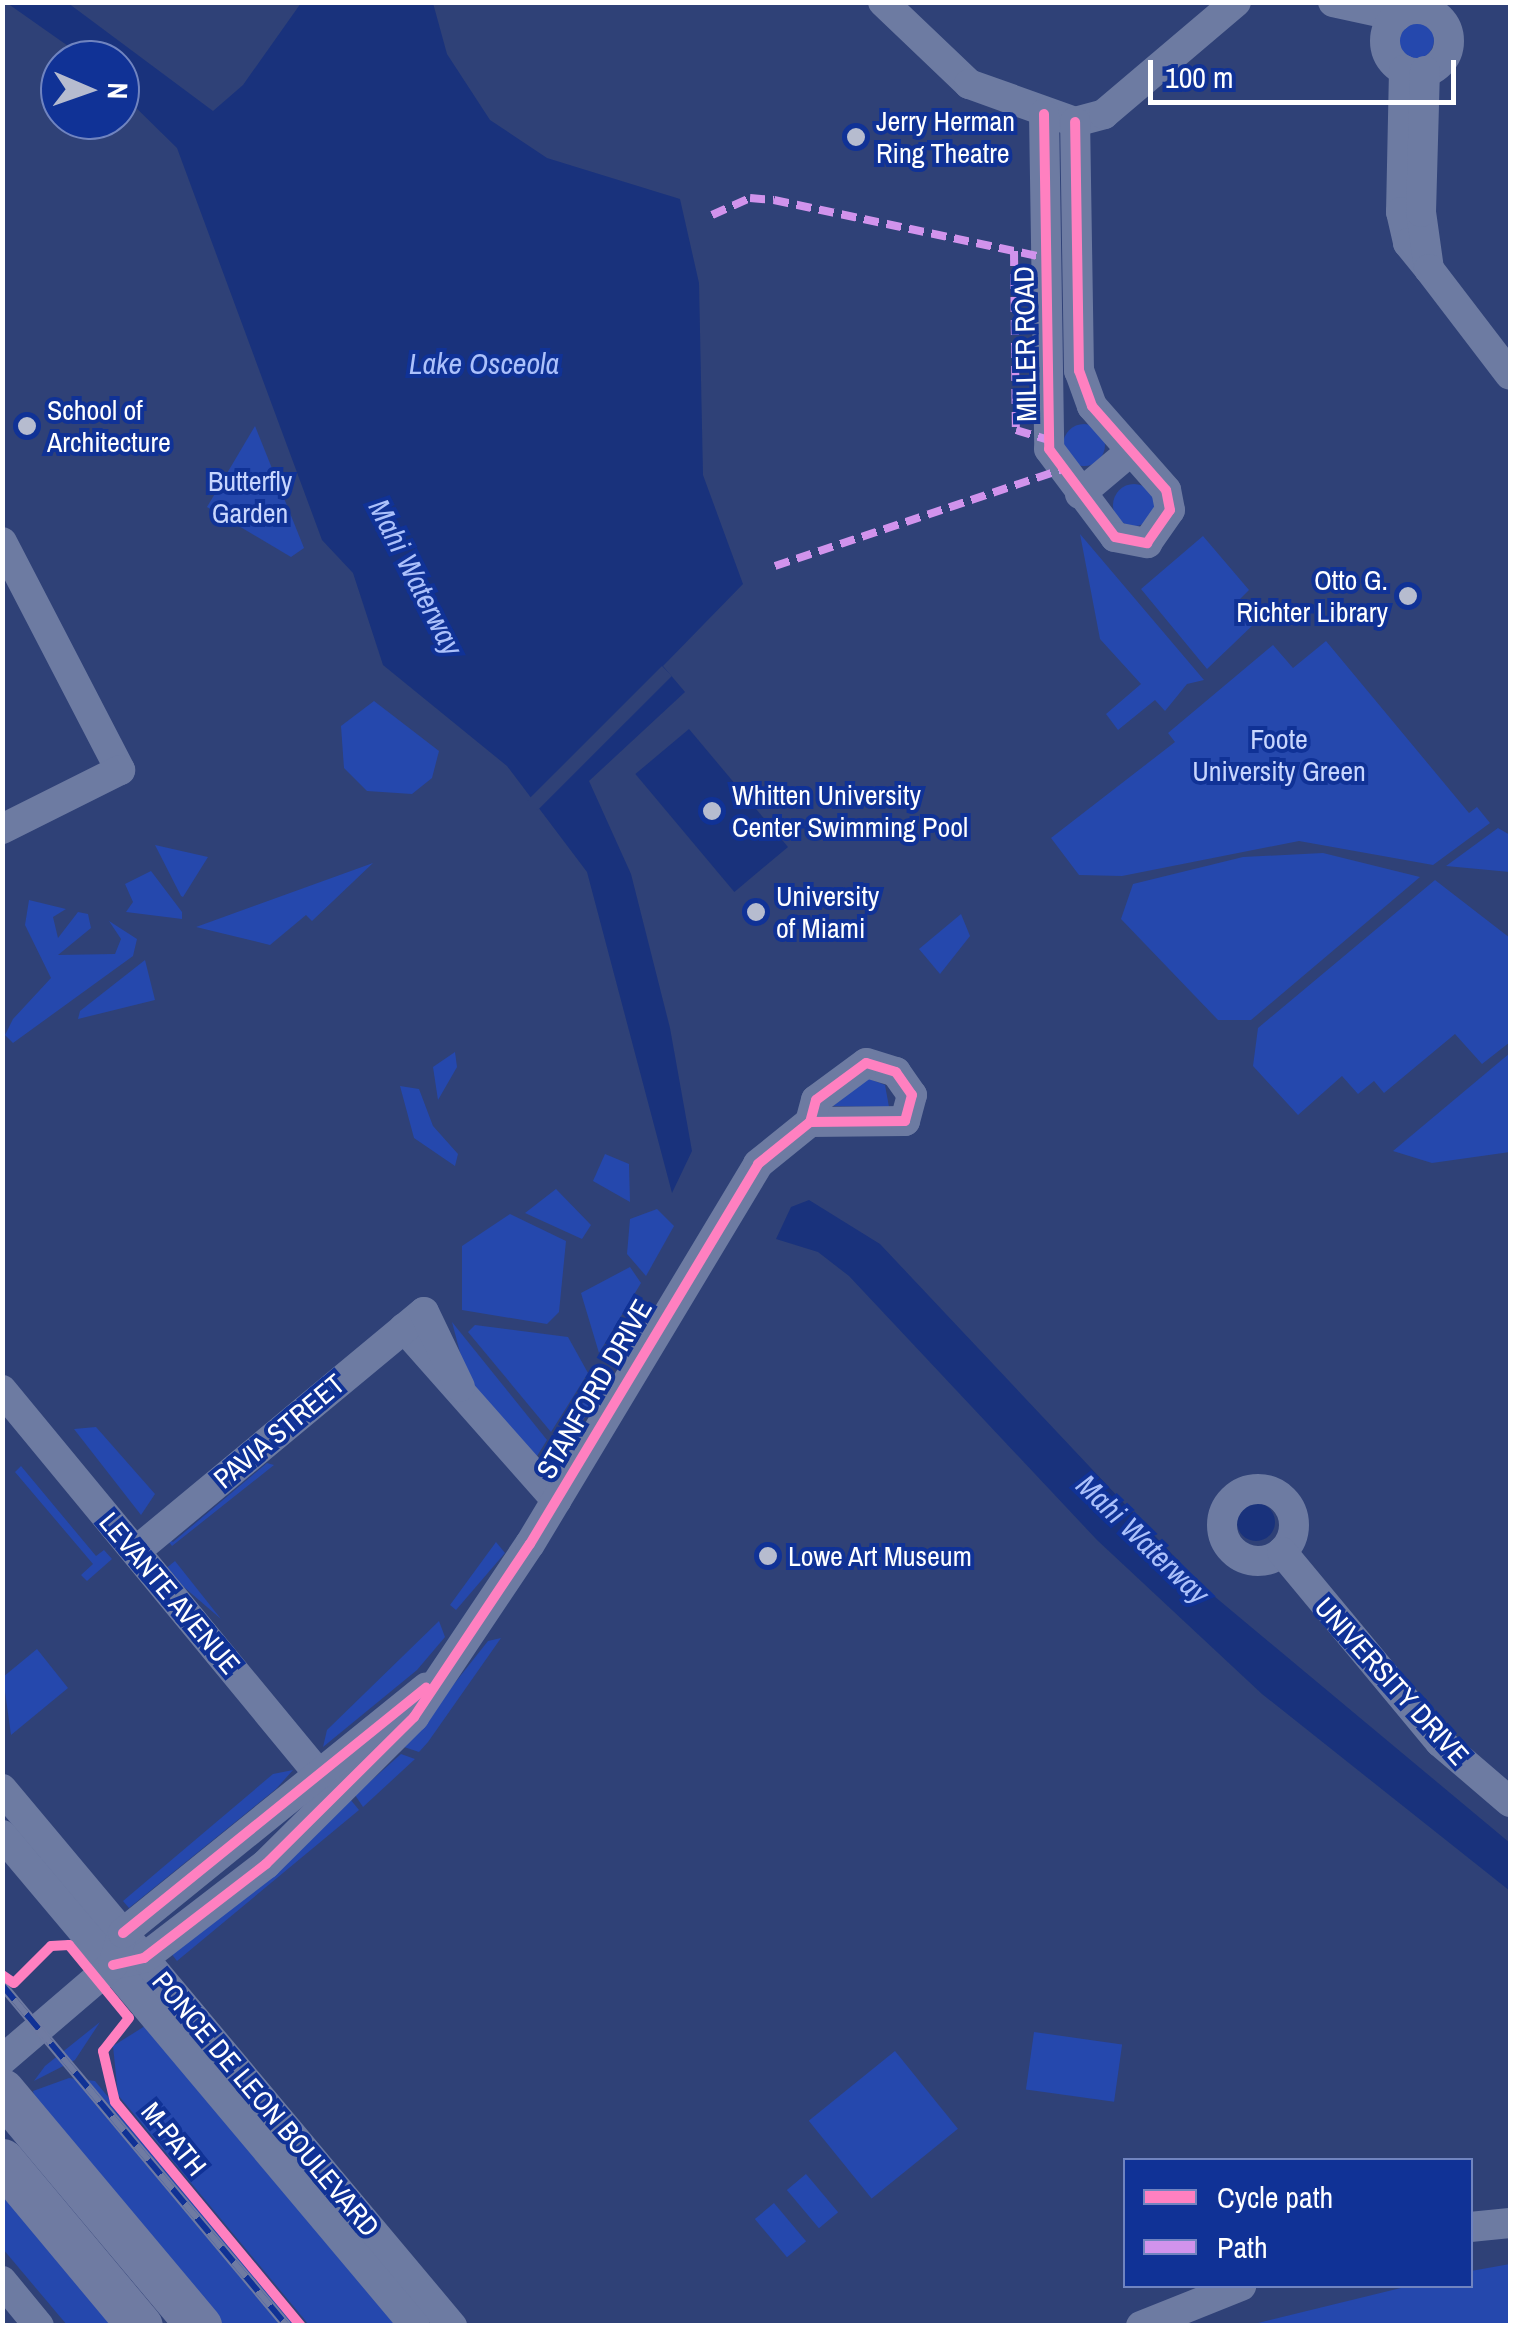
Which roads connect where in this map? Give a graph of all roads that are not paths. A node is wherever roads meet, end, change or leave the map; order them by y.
1 (884, 2) edge
2 (1236, 2) edge
3 (1341, 6) edge
4 (1407, 14) edge
5 (1415, 70) junction
6 (1044, 114) junction
7 (1075, 122) junction
8 (1510, 375) edge
9 (1131, 451) junction
10 (1080, 494) junction
11 (2, 542) edge
12 (2, 829) edge
13 (810, 1122) dead end
14 (2, 1390) edge
15 (556, 1500) junction
16 (136, 1551) junction
17 (1282, 1552) dead end
18 (426, 1688) junction
19 (319, 1772) junction
20 (2, 1789) edge
21 (337, 1798) junction
22 (1510, 1802) edge
23 (2, 1836) edge
24 (123, 1933) junction
25 (144, 1958) junction
26 (113, 1966) junction
27 (2, 2060) edge
28 (2, 2090) edge
29 (2, 2161) edge
30 (334, 2208) junction
31 (1510, 2223) edge
32 (1473, 2226) edge
33 (2, 2281) edge
34 (1236, 2288) edge
35 (430, 2321) edge
36 (40, 2326) edge
37 (140, 2326) edge
38 (198, 2326) edge
39 (1141, 2326) edge

1 - 6 street
2 - 7 street
3 - 4 street
4 - 5 street
4 - 5 street
5 - 8 street
6 - 7 street
6 - 10 street, MILLER ROAD
7 - 9 street, MILLER ROAD
9 - 10 street
9 - 10 street, MILLER ROAD
11 - 12 street
13 - 15 street, STANFORD DRIVE
14 - 16 street, LEVANTE AVENUE
15 - 16 street, PAVIA STREET
15 - 18 street, STANFORD DRIVE
16 - 19 street, LEVANTE AVENUE
17 - 22 street, UNIVERSITY DRIVE
18 - 19 street, STANFORD DRIVE
18 - 21 street, STANFORD DRIVE
19 - 21 street, LEVANTE AVENUE
19 - 24 street, STANFORD DRIVE
20 - 24 street, PONCE DE LEON BOULEVARD
21 - 25 street, STANFORD DRIVE
23 - 26 street, PONCE DE LEON BOULEVARD
24 - 25 street, PONCE DE LEON BOULEVARD
24 - 26 street
25 - 26 street, STANFORD DRIVE
25 - 30 street, PONCE DE LEON BOULEVARD
26 - 27 street, STANFORD DRIVE
26 - 30 street, PONCE DE LEON BOULEVARD
28 - 38 highway
29 - 37 highway
30 - 35 street, PONCE DE LEON BOULEVARD
31 - 32 street
33 - 36 street
34 - 39 street

